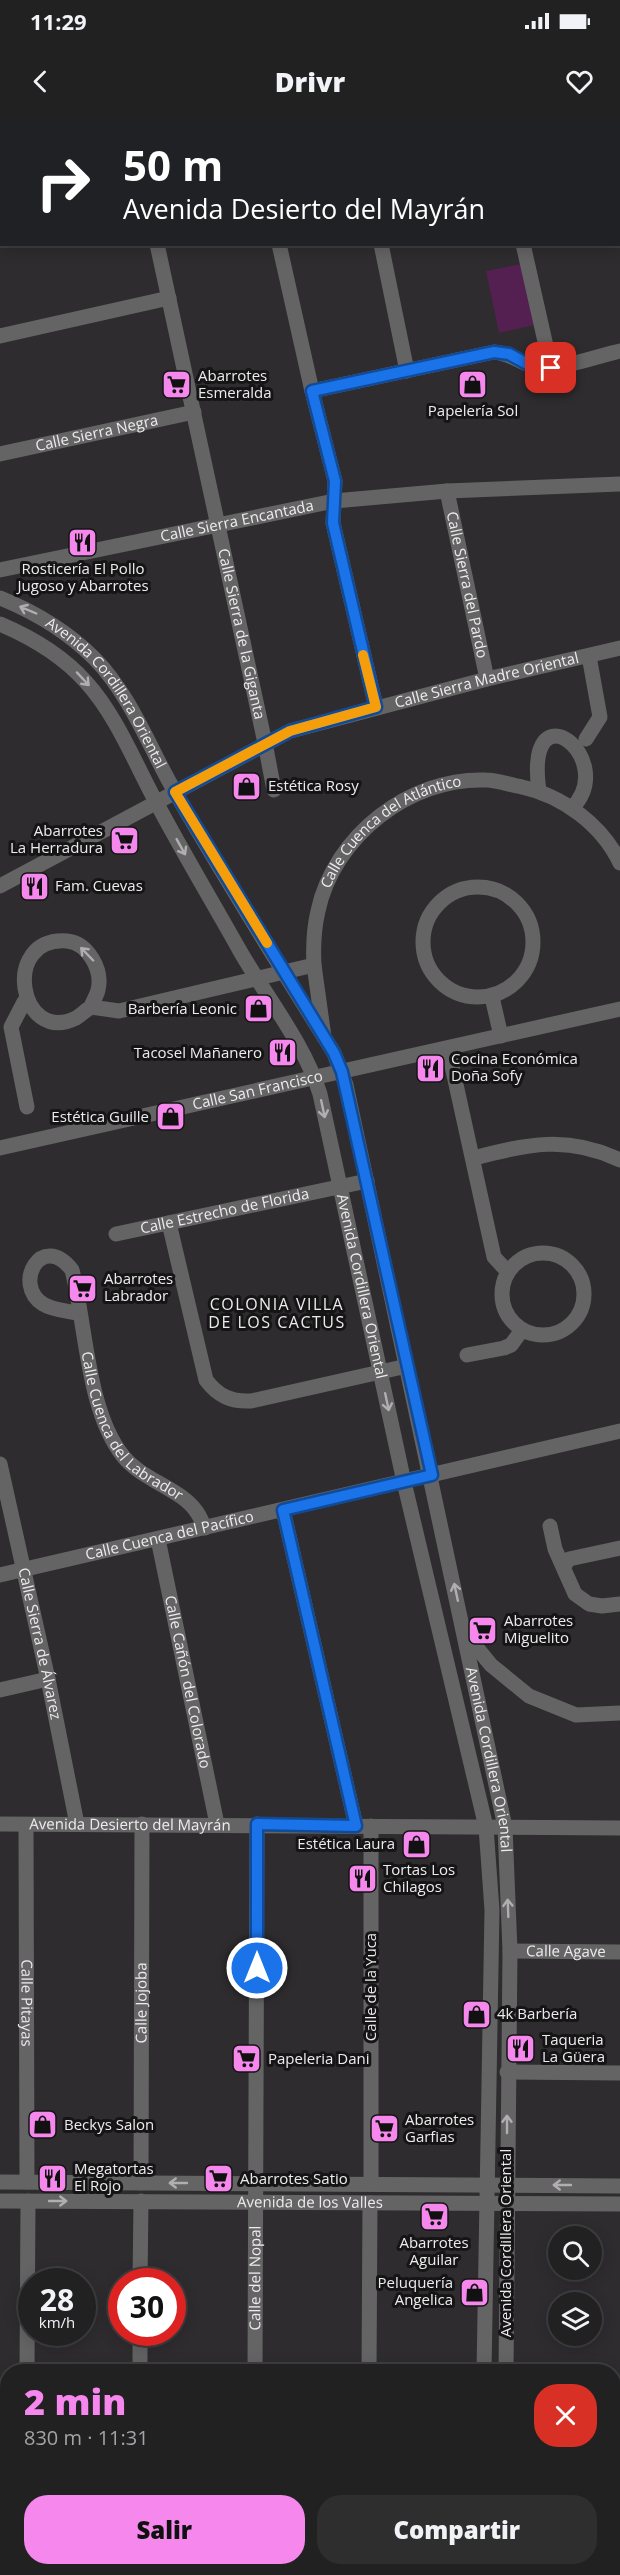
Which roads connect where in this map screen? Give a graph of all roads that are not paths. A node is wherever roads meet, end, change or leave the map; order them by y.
1 (157, 246) edge
2 (279, 246) edge
3 (381, 246) edge
4 (523, 246) edge
5 (169, 298) junction
6 (0, 336) edge
7 (620, 351) edge
8 (551, 368) junction
9 (407, 371) junction
10 (312, 391) junction
11 (194, 412) junction
12 (0, 454) edge
13 (620, 484) edge
14 (447, 491) junction
15 (334, 501) junction
16 (218, 524) junction
17 (0, 570) edge
18 (0, 598) edge
19 (0, 624) edge
20 (620, 648) edge
21 (589, 656) junction
22 (488, 679) junction
23 (376, 707) junction
24 (266, 743) junction
25 (600, 789) dead end
26 (274, 790) dead end
27 (539, 791) junction
28 (175, 792) junction
29 (156, 802) junction
30 (572, 808) junction
31 (620, 863) edge
32 (0, 886) edge
33 (314, 965) junction
34 (284, 972) junction
35 (256, 979) junction
36 (492, 997) junction
37 (24, 1002) junction
38 (91, 1006) junction
39 (620, 1009) edge
40 (501, 1036) junction
41 (324, 1037) junction
42 (448, 1048) junction
43 (342, 1072) junction
44 (315, 1078) junction
45 (27, 1107) dead end
46 (0, 1148) edge
47 (474, 1158) junction
48 (620, 1160) edge
49 (367, 1181) junction
50 (340, 1187) junction
51 (168, 1223) junction
52 (116, 1234) dead end
53 (508, 1272) junction
54 (80, 1314) dead end
55 (522, 1330) junction
56 (467, 1355) dead end
57 (407, 1366) junction
58 (380, 1372) junction
59 (620, 1431) edge
60 (0, 1464) edge
61 (432, 1475) junction
62 (404, 1482) junction
63 (283, 1510) junction
64 (550, 1526) dead end
65 (205, 1528) junction
66 (158, 1539) junction
67 (620, 1548) edge
68 (564, 1566) junction
69 (24, 1570) junction
70 (0, 1575) edge
71 (620, 1604) edge
72 (464, 1632) junction
73 (48, 1679) junction
74 (0, 1690) edge
75 (620, 1713) edge
76 (0, 1824) edge
77 (77, 1824) junction
78 (142, 1824) junction
79 (217, 1824) junction
80 (257, 1824) junction
81 (26, 1825) junction
82 (363, 1826) junction
83 (486, 1827) junction
84 (505, 1827) junction
85 (620, 1828) edge
86 (510, 1951) junction
87 (620, 1952) edge
88 (507, 2072) junction
89 (620, 2073) edge
90 (0, 2182) edge
91 (27, 2182) junction
92 (141, 2183) junction
93 (257, 2183) junction
94 (371, 2184) junction
95 (486, 2185) junction
96 (506, 2185) junction
97 (620, 2186) edge
98 (0, 2201) edge
99 (28, 2201) junction
100 (141, 2202) junction
101 (256, 2202) junction
102 (370, 2203) junction
103 (485, 2203) junction
104 (506, 2203) junction
105 (620, 2204) edge
106 (140, 2268) edge
107 (140, 2346) edge
108 (27, 2364) edge
109 (140, 2364) edge
110 (255, 2364) edge
111 (369, 2364) edge
112 (483, 2364) edge
113 (506, 2364) edge

1 - 5 street, Calle Sierra de la Giganta
2 - 10 street
3 - 9 street
4 - 8 street
5 - 6 street
5 - 11 street, Calle Sierra de la Giganta
7 - 8 street
8 - 9 street
9 - 10 street
10 - 15 street
11 - 12 street, Calle Sierra Negra
11 - 16 street, Calle Sierra de la Giganta
13 - 14 street, Calle Sierra Encantada
14 - 15 street, Calle Sierra Encantada
14 - 22 street, Calle Sierra del Pardo
15 - 16 street, Calle Sierra Encantada
15 - 23 street
16 - 17 street, Calle Sierra Encantada
16 - 24 street, Calle Sierra de la Giganta
28 -> 18 street, Avenida Cordillera Oriental
19 -> 29 street, Avenida Cordillera Oriental
20 - 21 street, Calle Sierra Madre Oriental
21 - 22 street, Calle Sierra Madre Oriental
21 - 27 street
22 - 23 street, Calle Sierra Madre Oriental
23 - 24 street, Calle Sierra Madre Oriental
24 - 26 street, Calle Sierra de la Giganta
24 - 28 street, Calle Sierra Madre Oriental
25 - 30 street
27 - 30 street, Calle Cuenca del Atlántico
27 - 33 street, Calle Cuenca del Atlántico
28 - 29 street, Calle Sierra Madre Oriental
28 - 34 street, Avenida Cordillera Oriental
29 - 32 street, Calle Sierra Madre Oriental
29 -> 35 street, Avenida Cordillera Oriental
30 - 31 street, Calle Cuenca del Atlántico
33 - 34 street
33 - 41 street, Calle Cuenca del Atlántico
34 - 35 street
34 - 41 street, Avenida Cordillera Oriental
35 - 38 street
35 - 44 street, Avenida Cordillera Oriental
36 - 36 street
36 - 40 street
37 - 38 street
38 -> 37 street
37 - 45 street
39 - 40 street, Calle San Francisco
40 - 42 street, Calle San Francisco
41 - 43 street, Avenida Cordillera Oriental
42 - 43 street, Calle San Francisco
42 - 47 street
43 - 44 street, Calle San Francisco
43 - 49 street, Avenida Cordillera Oriental
44 - 46 street, Calle San Francisco
44 -> 50 street, Avenida Cordillera Oriental
47 - 48 street
47 - 53 street
49 - 50 street, Calle Estrecho de Florida
49 - 57 street, Avenida Cordillera Oriental
50 - 51 street, Calle Estrecho de Florida
50 - 58 street, Avenida Cordillera Oriental
51 - 52 street, Calle Estrecho de Florida
51 - 58 street
53 - 55 street
53 - 55 street
54 - 65 street, Calle Cuenca del Labrador
55 - 56 street
57 - 58 street
57 - 61 street, Avenida Cordillera Oriental
58 -> 62 street, Avenida Cordillera Oriental
59 - 61 street, Calle Cuenca del Pacífico
60 - 69 street, Calle Sierra de Álvarez
61 - 62 street, Calle Cuenca del Pacífico
72 -> 61 street, Avenida Cordillera Oriental
62 - 63 street, Calle Cuenca del Pacífico
62 - 83 street, Avenida Cordillera Oriental
63 - 65 street, Calle Cuenca del Pacífico
63 - 82 street
64 - 68 street
65 - 66 street, Calle Cuenca del Pacífico
66 - 69 street, Calle Cuenca del Pacífico
66 - 79 street, Calle Cañón del Colorado
67 - 68 street
68 - 71 street
69 - 70 street, Calle Cuenca del Pacífico
69 - 73 street, Calle Sierra de Álvarez
72 - 75 street
72 - 84 street, Avenida Cordillera Oriental
73 - 74 street
73 - 77 street, Calle Sierra de Álvarez
76 - 81 street, Avenida Desierto del Mayrán
77 - 78 street, Avenida Desierto del Mayrán
77 - 81 street, Avenida Desierto del Mayrán
78 - 79 street, Avenida Desierto del Mayrán
78 - 92 street, Calle Jojoba
79 - 80 street, Avenida Desierto del Mayrán
80 - 82 street, Avenida Desierto del Mayrán
80 - 93 street, Calle del Nopal
81 - 91 street, Calle Pitayas
82 - 83 street, Avenida Desierto del Mayrán
82 - 94 street, Calle de la Yuca
83 - 84 street, Avenida Desierto del Mayrán
83 - 95 street, Avenida Cordillera Oriental
84 - 85 street, Avenida Desierto del Mayrán
86 -> 84 street, Avenida Cordillera Oriental
86 - 87 street, Calle Agave
86 - 88 street, Avenida Cordillera Oriental
88 - 89 street
96 -> 88 street, Avenida Cordillera Oriental
90 - 91 street, Avenida de los Valles
91 - 92 street, Avenida de los Valles
93 -> 92 street, Avenida de los Valles
93 - 94 street, Avenida de los Valles
93 - 101 street, Calle del Nopal
94 - 95 street, Avenida de los Valles
95 - 96 street, Avenida de los Valles
95 - 103 street, Avenida Cordillera Oriental
97 -> 96 street, Avenida de los Valles
96 - 104 street, Avenida Cordillera Oriental
98 - 99 street, Avenida de los Valles
99 -> 100 street, Avenida de los Valles
99 - 108 street
100 - 101 street, Avenida de los Valles
100 - 106 street
101 - 102 street, Avenida de los Valles
101 - 110 street, Calle del Nopal
102 - 103 street, Avenida de los Valles
102 - 111 street
103 - 104 street, Avenida de los Valles
103 - 112 street, Avenida Cordillera Oriental
104 - 105 street, Avenida de los Valles
104 - 113 street, Avenida Cordillera Oriental
107 - 109 street

